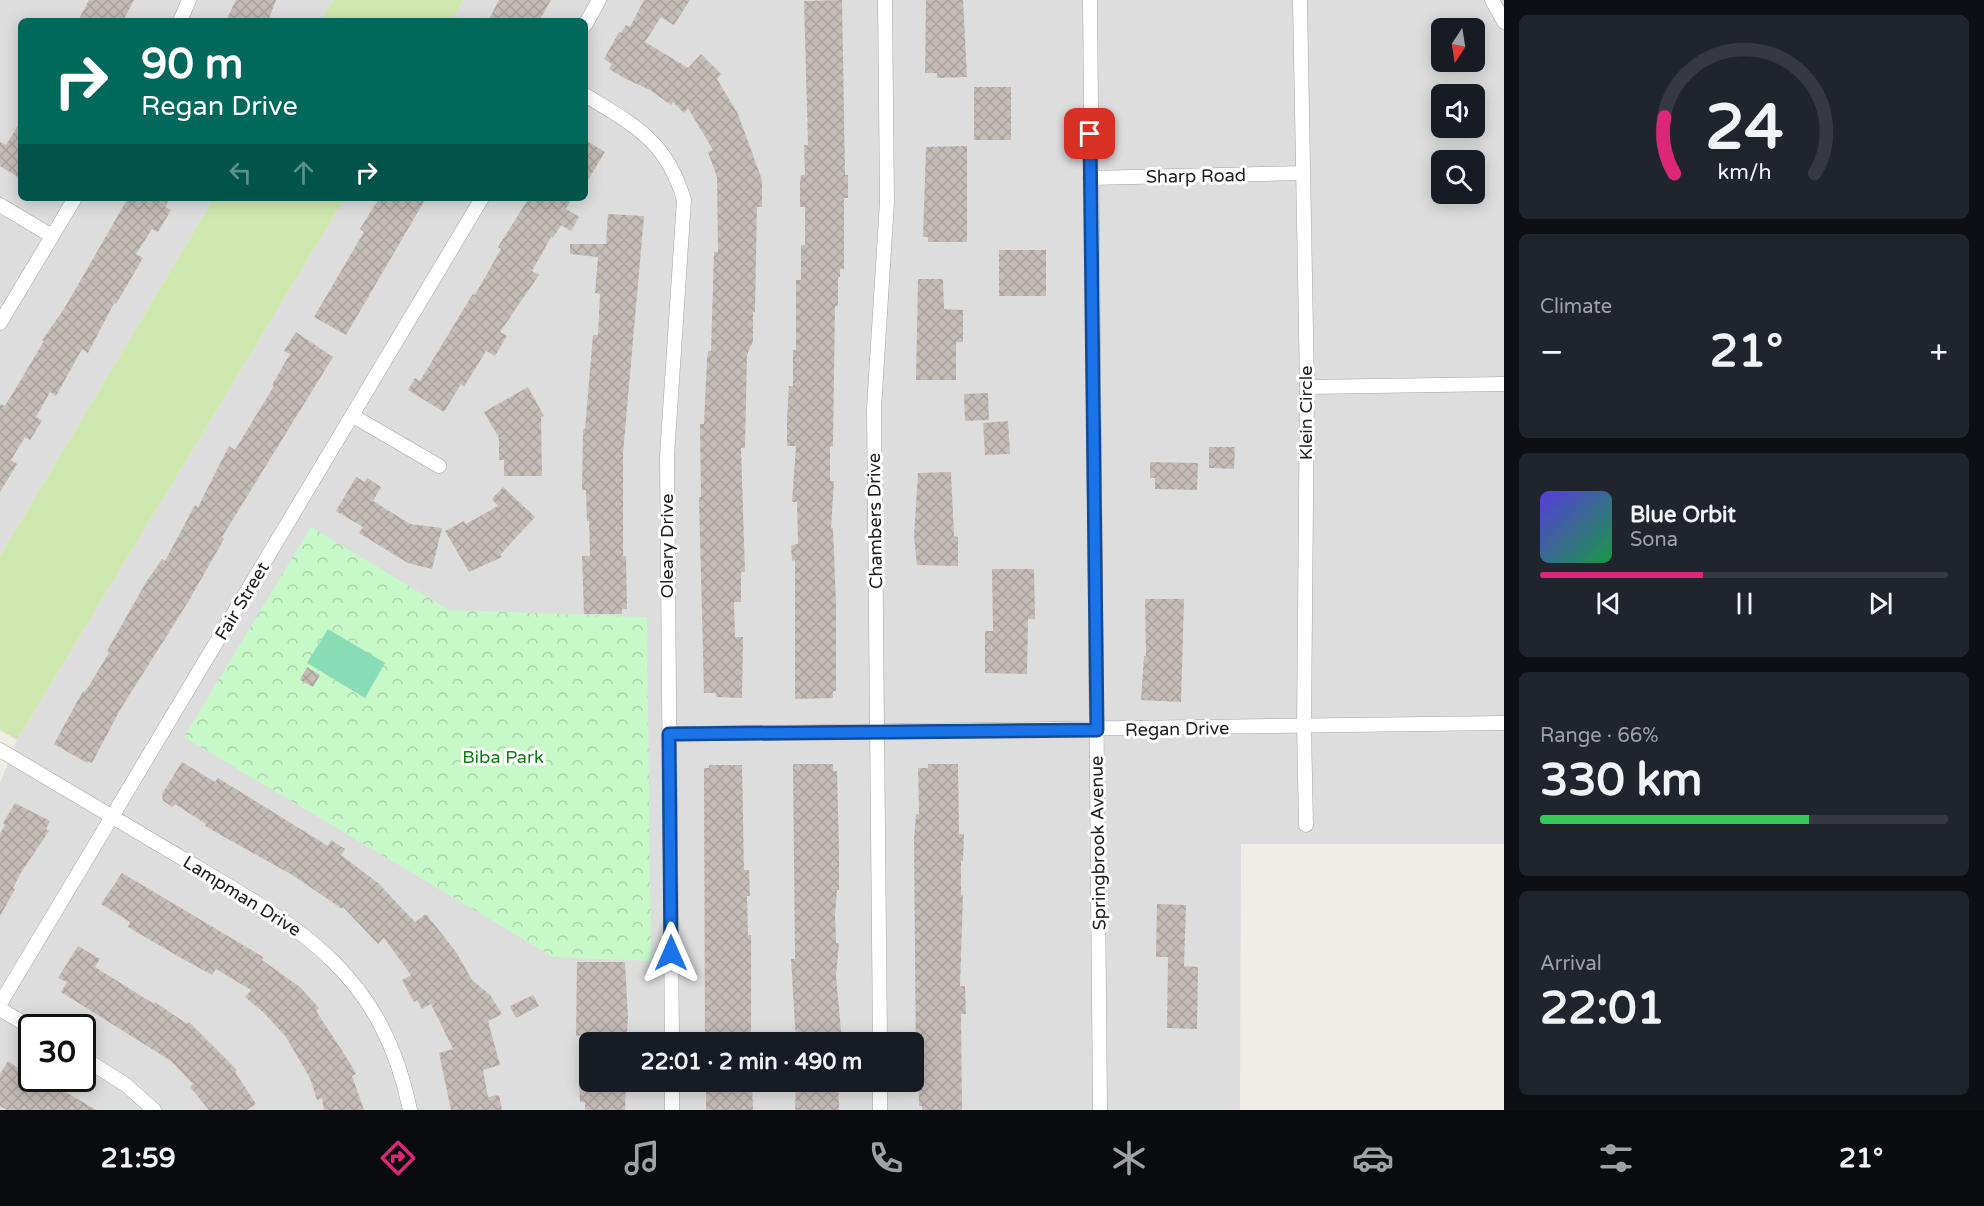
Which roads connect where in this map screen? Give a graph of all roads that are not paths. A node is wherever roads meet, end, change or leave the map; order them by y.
1 (189, 0) edge
2 (599, 0) edge
3 (885, 0) edge
4 (1090, 0) edge
5 (1300, 0) edge
6 (1492, 0) edge
7 (181, 18) edge
8 (588, 20) edge
9 (1504, 22) edge
10 (588, 97) edge
11 (1303, 173) junction
12 (1090, 178) junction
13 (73, 201) edge
14 (480, 201) edge
15 (0, 205) edge
16 (52, 236) junction
17 (0, 323) edge
18 (1504, 384) edge
19 (1307, 387) junction
20 (353, 416) junction
21 (440, 466) dead end
22 (1504, 723) edge
23 (1304, 727) junction
24 (1097, 730) junction
25 (877, 733) junction
26 (669, 734) junction
27 (0, 750) edge
28 (112, 817) junction
29 (1306, 825) dead end
30 (0, 1004) edge
31 (0, 1009) edge
32 (18, 1020) edge
33 (672, 1032) edge
34 (880, 1032) edge
35 (96, 1066) edge
36 (672, 1092) edge
37 (880, 1092) edge
38 (154, 1110) edge
39 (410, 1110) edge
40 (672, 1110) edge
41 (880, 1110) edge
42 (1100, 1110) edge

1 - 7 street
2 - 8 street
3 - 25 street, Chambers Drive
4 - 12 street, Springbrook Avenue
5 - 11 street, Klein Circle
6 - 9 street
10 - 26 street, Oleary Drive
11 - 12 street, Sharp Road
11 - 19 street, Klein Circle
12 - 24 street, Springbrook Avenue
13 - 16 street
14 - 20 street, Fair Street
15 - 16 street
16 - 17 street
18 - 19 street
19 - 23 street, Klein Circle
20 - 21 street
20 - 28 street, Fair Street
22 - 23 street, Regan Drive
23 - 24 street, Regan Drive
23 - 29 street, Klein Circle
24 - 25 street, Regan Drive
24 - 42 street, Springbrook Avenue
25 - 26 street, Regan Drive
25 - 34 street, Chambers Drive
26 - 33 street, Oleary Drive
27 - 28 street, Lampman Drive
28 - 30 street, Fair Street
28 - 39 street, Lampman Drive
31 - 32 street
35 - 38 street
36 - 40 street
37 - 41 street

